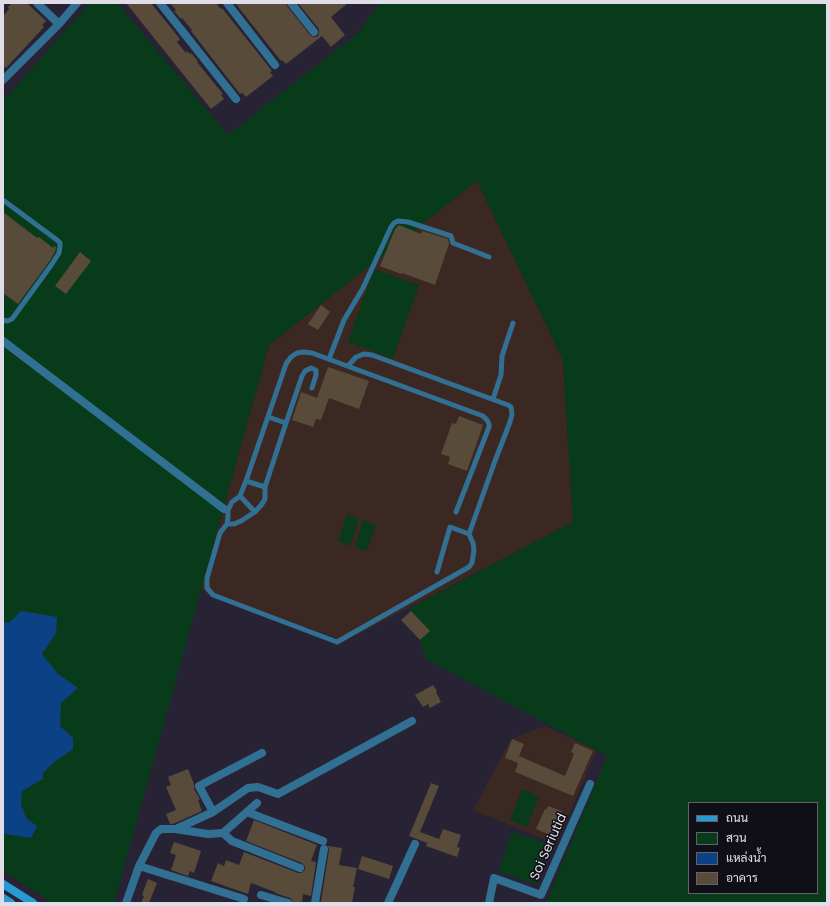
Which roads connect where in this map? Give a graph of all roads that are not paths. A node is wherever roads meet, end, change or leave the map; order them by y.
1 (37, 3) edge
2 (77, 3) edge
3 (160, 3) edge
4 (227, 3) edge
5 (291, 3) edge
6 (59, 24) junction
7 (314, 32) dead end
8 (275, 65) dead end
9 (3, 80) edge
10 (236, 99) dead end
11 (3, 200) edge
12 (489, 257) dead end
13 (3, 320) edge
14 (513, 323) dead end
15 (3, 341) edge
16 (329, 359) junction
17 (348, 366) junction
18 (312, 388) dead end
19 (493, 399) junction
20 (268, 417) junction
21 (286, 423) junction
22 (246, 481) junction
23 (265, 487) junction
24 (240, 496) junction
25 (226, 509) junction
26 (255, 512) junction
27 (456, 512) dead end
28 (227, 524) junction
29 (469, 534) junction
30 (436, 572) dead end
31 (412, 721) dead end
32 (262, 753) dead end
33 (590, 784) dead end
34 (257, 803) dead end
35 (213, 812) junction
36 (247, 812) junction
37 (175, 829) junction
38 (223, 833) junction
39 (415, 844) dead end
40 (139, 866) junction
41 (300, 868) dead end
42 (3, 884) edge
43 (261, 895) dead end
44 (3, 898) edge
45 (244, 899) dead end
46 (10, 903) edge
47 (33, 903) edge
48 (126, 903) edge
49 (288, 903) edge
50 (315, 903) edge
51 (388, 903) edge
52 (489, 903) edge

1 - 6 street
2 - 6 street
3 - 10 street
4 - 8 street
5 - 7 street
6 - 9 street
11 - 13 lane
12 - 16 lane
14 - 19 lane
15 - 25 street
16 - 17 lane
16 - 20 lane
17 - 19 lane
17 - 27 lane
18 - 21 lane
19 - 29 lane
20 - 21 lane
20 - 22 lane
21 - 23 lane
22 - 23 lane
22 - 24 lane
23 - 26 lane
24 - 25 lane
24 - 26 lane
25 - 28 lane
26 - 28 lane
28 - 29 lane
29 - 30 lane
31 - 35 street
32 - 35 street
33 - 52 street, Soi Seriutid
34 - 36 street
35 - 37 street
36 - 38 street
36 - 50 street
37 - 38 street
37 - 40 street
38 - 41 street
39 - 51 street
40 - 45 street
40 - 48 street
42 - 47 main road
43 - 49 street
44 - 46 main road

